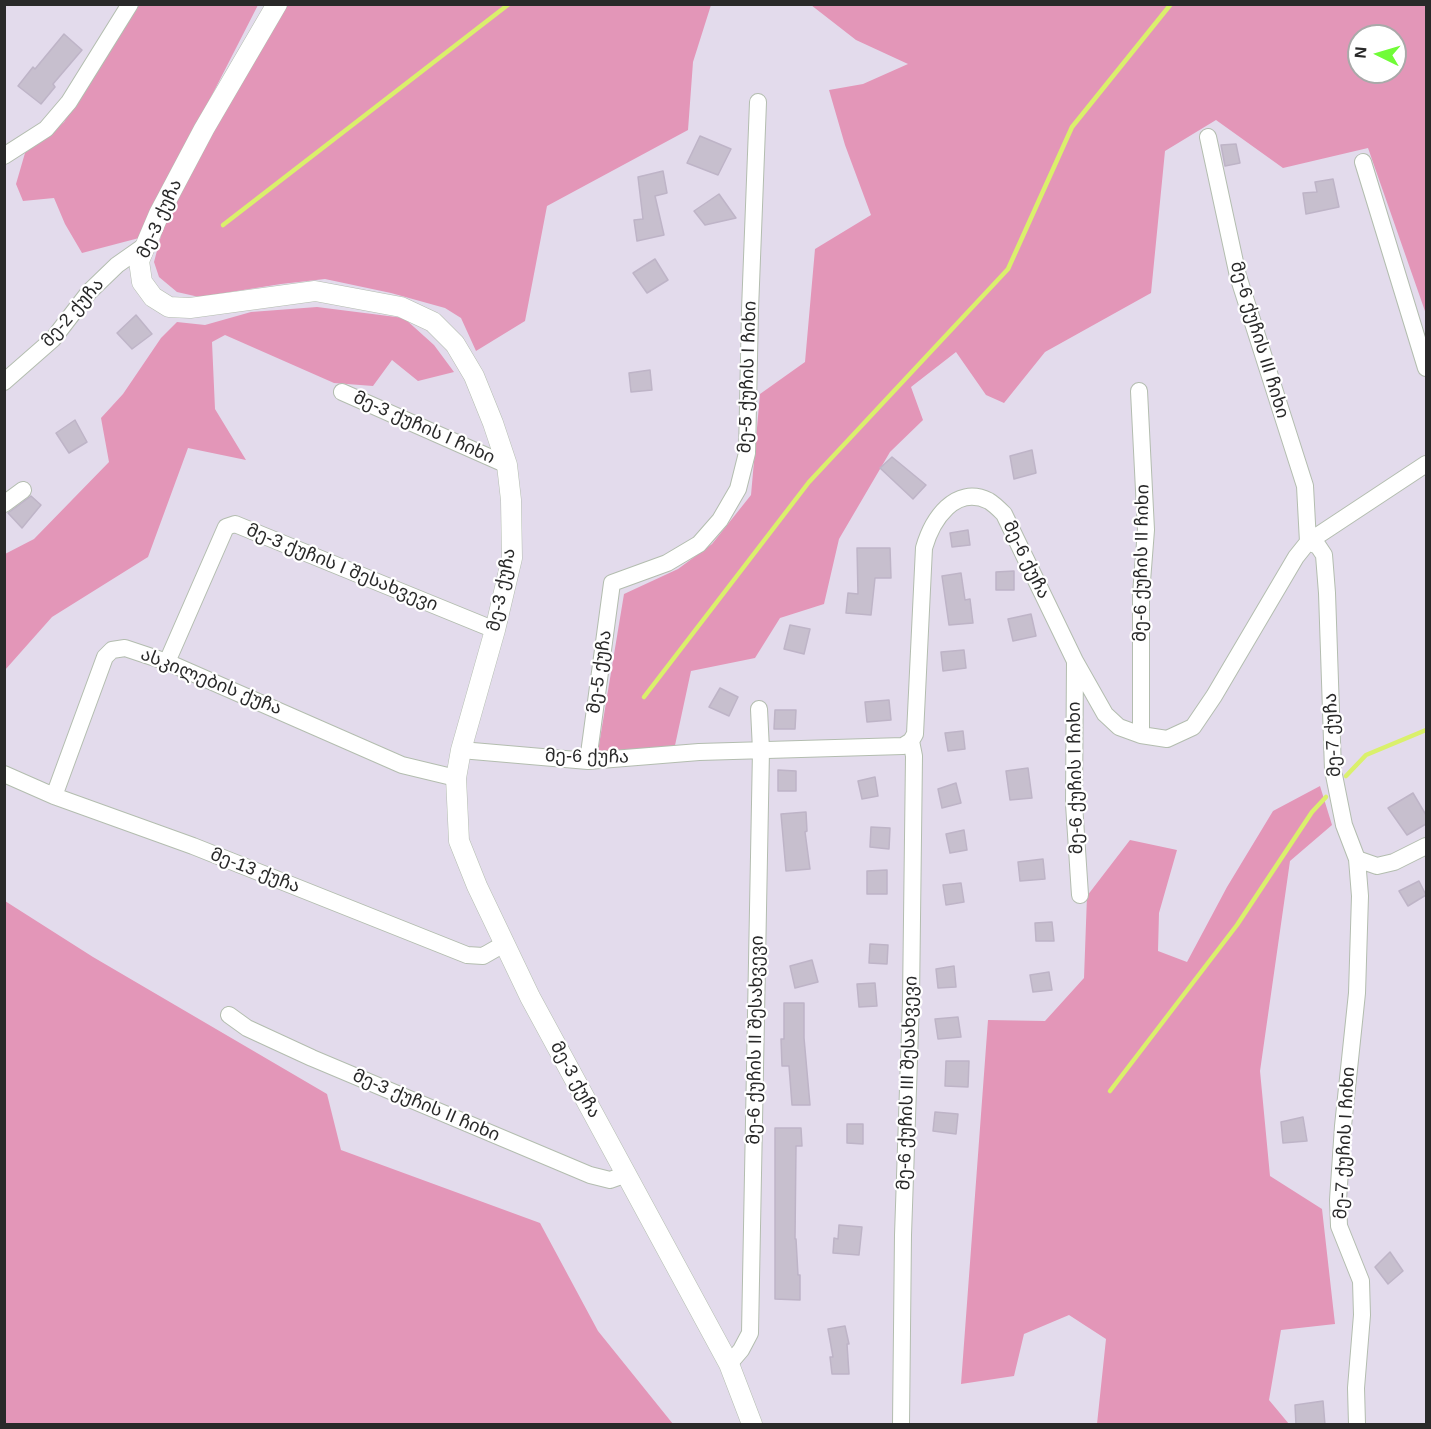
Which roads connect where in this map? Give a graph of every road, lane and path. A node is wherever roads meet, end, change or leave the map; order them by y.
1 (130, 4) edge
2 (277, 4) edge
3 (758, 102) dead end
4 (1208, 137) dead end
5 (4, 156) edge
6 (1363, 162) dead end
7 (144, 246) junction
8 (1426, 368) edge
9 (4, 382) edge
10 (1139, 391) dead end
11 (342, 392) dead end
12 (1426, 464) edge
13 (507, 465) junction
14 (23, 490) dead end
15 (4, 504) edge
16 (1308, 542) junction
17 (612, 583) joint
18 (495, 630) junction
19 (167, 662) junction
20 (1075, 662) junction
21 (759, 710) dead end
22 (1141, 735) junction
23 (911, 741) junction
24 (461, 750) junction
25 (761, 750) junction
26 (588, 761) junction
27 (4, 774) edge
28 (456, 778) junction
29 (54, 796) junction
30 (1426, 846) edge
31 (1357, 859) junction
32 (1080, 895) dead end
33 (504, 944) junction
34 (229, 1015) dead end
35 (627, 1174) junction
36 (729, 1364) junction
37 (752, 1425) edge
38 (901, 1425) edge
39 (1356, 1425) edge

1 - 5 street
2 - 7 street, მე-3 ქუჩა
3 - 17 street, მე-5 ქუჩის I ჩიხი
4 - 16 street, მე-6 ქუჩის III ჩიხი
6 - 8 street
7 - 9 street, მე-2 ქუჩა
7 - 13 street, მე-3 ქუჩა
10 - 22 street, მე-6 ქუჩის II ჩიხი
11 - 13 street, მე-3 ქუჩის I ჩიხი
12 - 16 street, მე-6 ქუჩა
13 - 18 street, მე-3 ქუჩა
14 - 15 street
16 - 22 street, მე-6 ქუჩა
16 - 31 street, მე-7 ქუჩა
17 - 26 street, მე-5 ქუჩა
18 - 19 street, მე-3 ქუჩის I შესახვევი
18 - 24 street, მე-3 ქუჩა
19 - 28 street, ასკილების ქუჩა
19 - 29 street, ასკილების ქუჩა
20 - 22 street, მე-6 ქუჩა
20 - 23 street, მე-6 ქუჩა
20 - 32 street, მე-6 ქუჩის I ჩიხი
21 - 25 street, მე-6 ქუჩის II შესახვევი
23 - 25 street, მე-6 ქუჩა
23 - 38 street, მე-6 ქუჩის III შესახვევი
24 - 26 street, მე-6 ქუჩა
24 - 28 street, მე-3 ქუჩა
25 - 26 street, მე-6 ქუჩა
25 - 36 street, მე-6 ქუჩის II შესახვევი
27 - 29 street, მე-13 ქუჩა
28 - 33 street, მე-3 ქუჩა
29 - 33 street, მე-13 ქუჩა
30 - 31 street
31 - 39 street, მე-7 ქუჩის I ჩიხი
33 - 35 street, მე-3 ქუჩა
34 - 35 street, მე-3 ქუჩის II ჩიხი
35 - 36 street, მე-3 ქუჩა
36 - 37 street, მე-3 ქუჩა

